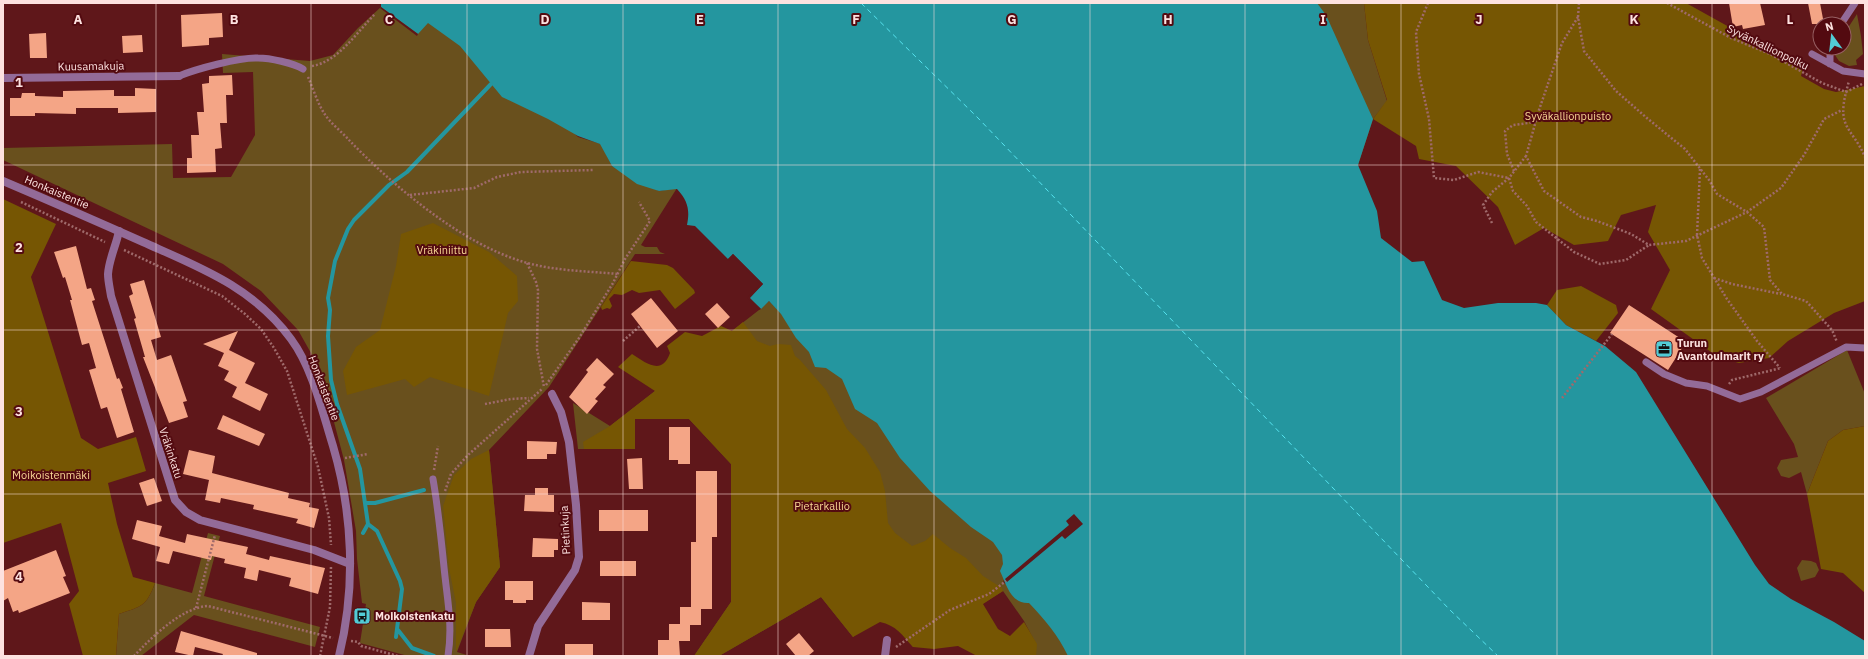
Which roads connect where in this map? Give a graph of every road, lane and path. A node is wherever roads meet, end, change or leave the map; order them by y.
1 (1428, 3) edge
2 (1579, 3) edge
3 (1667, 3) edge
4 (1855, 3) edge
5 (375, 14) dead end
6 (1846, 16) edge
7 (1578, 17) junction
8 (1816, 56) edge
9 (1830, 56) edge
10 (1830, 64) junction
11 (303, 69) junction
12 (1850, 73) junction
13 (1865, 74) edge
14 (179, 76) joint
15 (3, 78) edge
16 (1865, 85) edge
17 (1846, 92) junction
18 (1842, 110) junction
19 (1536, 122) junction
20 (1526, 156) junction
21 (1865, 157) edge
22 (1700, 168) junction
23 (594, 170) dead end
24 (1514, 171) junction
25 (1509, 178) junction
26 (3, 181) edge
27 (409, 195) junction
28 (16, 199) dead end
29 (639, 202) dead end
30 (1747, 212) junction
31 (1492, 224) dead end
32 (119, 231) junction
33 (1697, 236) junction
34 (1649, 245) junction
35 (116, 246) junction
36 (526, 263) junction
37 (618, 274) junction
38 (1714, 278) junction
39 (1782, 294) junction
40 (640, 326) dead end
41 (1612, 334) dead end
42 (622, 341) dead end
43 (1865, 348) edge
44 (1840, 350) junction
45 (1646, 362) dead end
46 (1784, 367) dead end
47 (1780, 368) junction
48 (544, 387) junction
49 (1722, 392) junction
50 (552, 394) joint
51 (530, 398) junction
52 (1562, 398) dead end
53 (485, 404) dead end
54 (438, 446) dead end
55 (368, 454) dead end
56 (337, 459) junction
57 (433, 479) joint
58 (439, 510) junction
59 (218, 524) junction
60 (331, 557) junction
61 (350, 564) junction
62 (1006, 581) dead end
63 (196, 608) junction
64 (324, 636) junction
65 (887, 640) dead end
66 (358, 642) dead end
67 (885, 655) edge
68 (134, 656) edge
69 (320, 656) edge
70 (339, 656) edge
71 (398, 656) edge
72 (448, 656) edge
73 (529, 656) edge

1 - 25 path
2 - 7 path
3 - 17 path, Syvänkallionpolku
4 - 6 lane
5 - 11 path
7 - 19 path
7 - 22 path
8 - 10 lane
9 - 10 lane
10 - 12 lane
11 - 14 lane
11 - 27 path
12 - 13 lane
12 - 17 path
14 - 15 street, Kuusamakuja
16 - 17 path
17 - 18 path
18 - 21 path
18 - 30 path
19 - 20 path
19 - 24 path
20 - 24 path
20 - 34 path
22 - 30 path
22 - 33 path
23 - 27 path
24 - 25 path
25 - 31 path
25 - 34 path
26 - 32 street, Honkaistentie
27 - 36 path
28 - 35 path
29 - 37 path
30 - 33 path
30 - 39 path
32 - 35 street, Vräkinkatu
32 - 56 street, Honkaistentie
33 - 34 path
33 - 38 path
35 - 59 street, Vräkinkatu
35 - 60 path
36 - 37 path
36 - 48 path
37 - 48 path
38 - 39 path
38 - 47 path
39 - 44 path
40 - 42 path
41 - 52 path
43 - 44 lane
44 - 49 lane
45 - 49 lane
46 - 47 path
47 - 49 path
48 - 50 path
48 - 51 path
50 - 73 street, Pietinkuja
51 - 53 path
51 - 58 path
54 - 57 path
55 - 56 path
56 - 61 street, Honkaistentie
57 - 58 lane
58 - 72 lane
59 - 60 street, Vräkinkatu
59 - 63 path
60 - 61 street, Vräkinkatu
60 - 64 path
61 - 70 street, Honkaistentie
62 - 67 path
63 - 64 path
63 - 68 path
64 - 69 path
65 - 67 street
66 - 71 path

